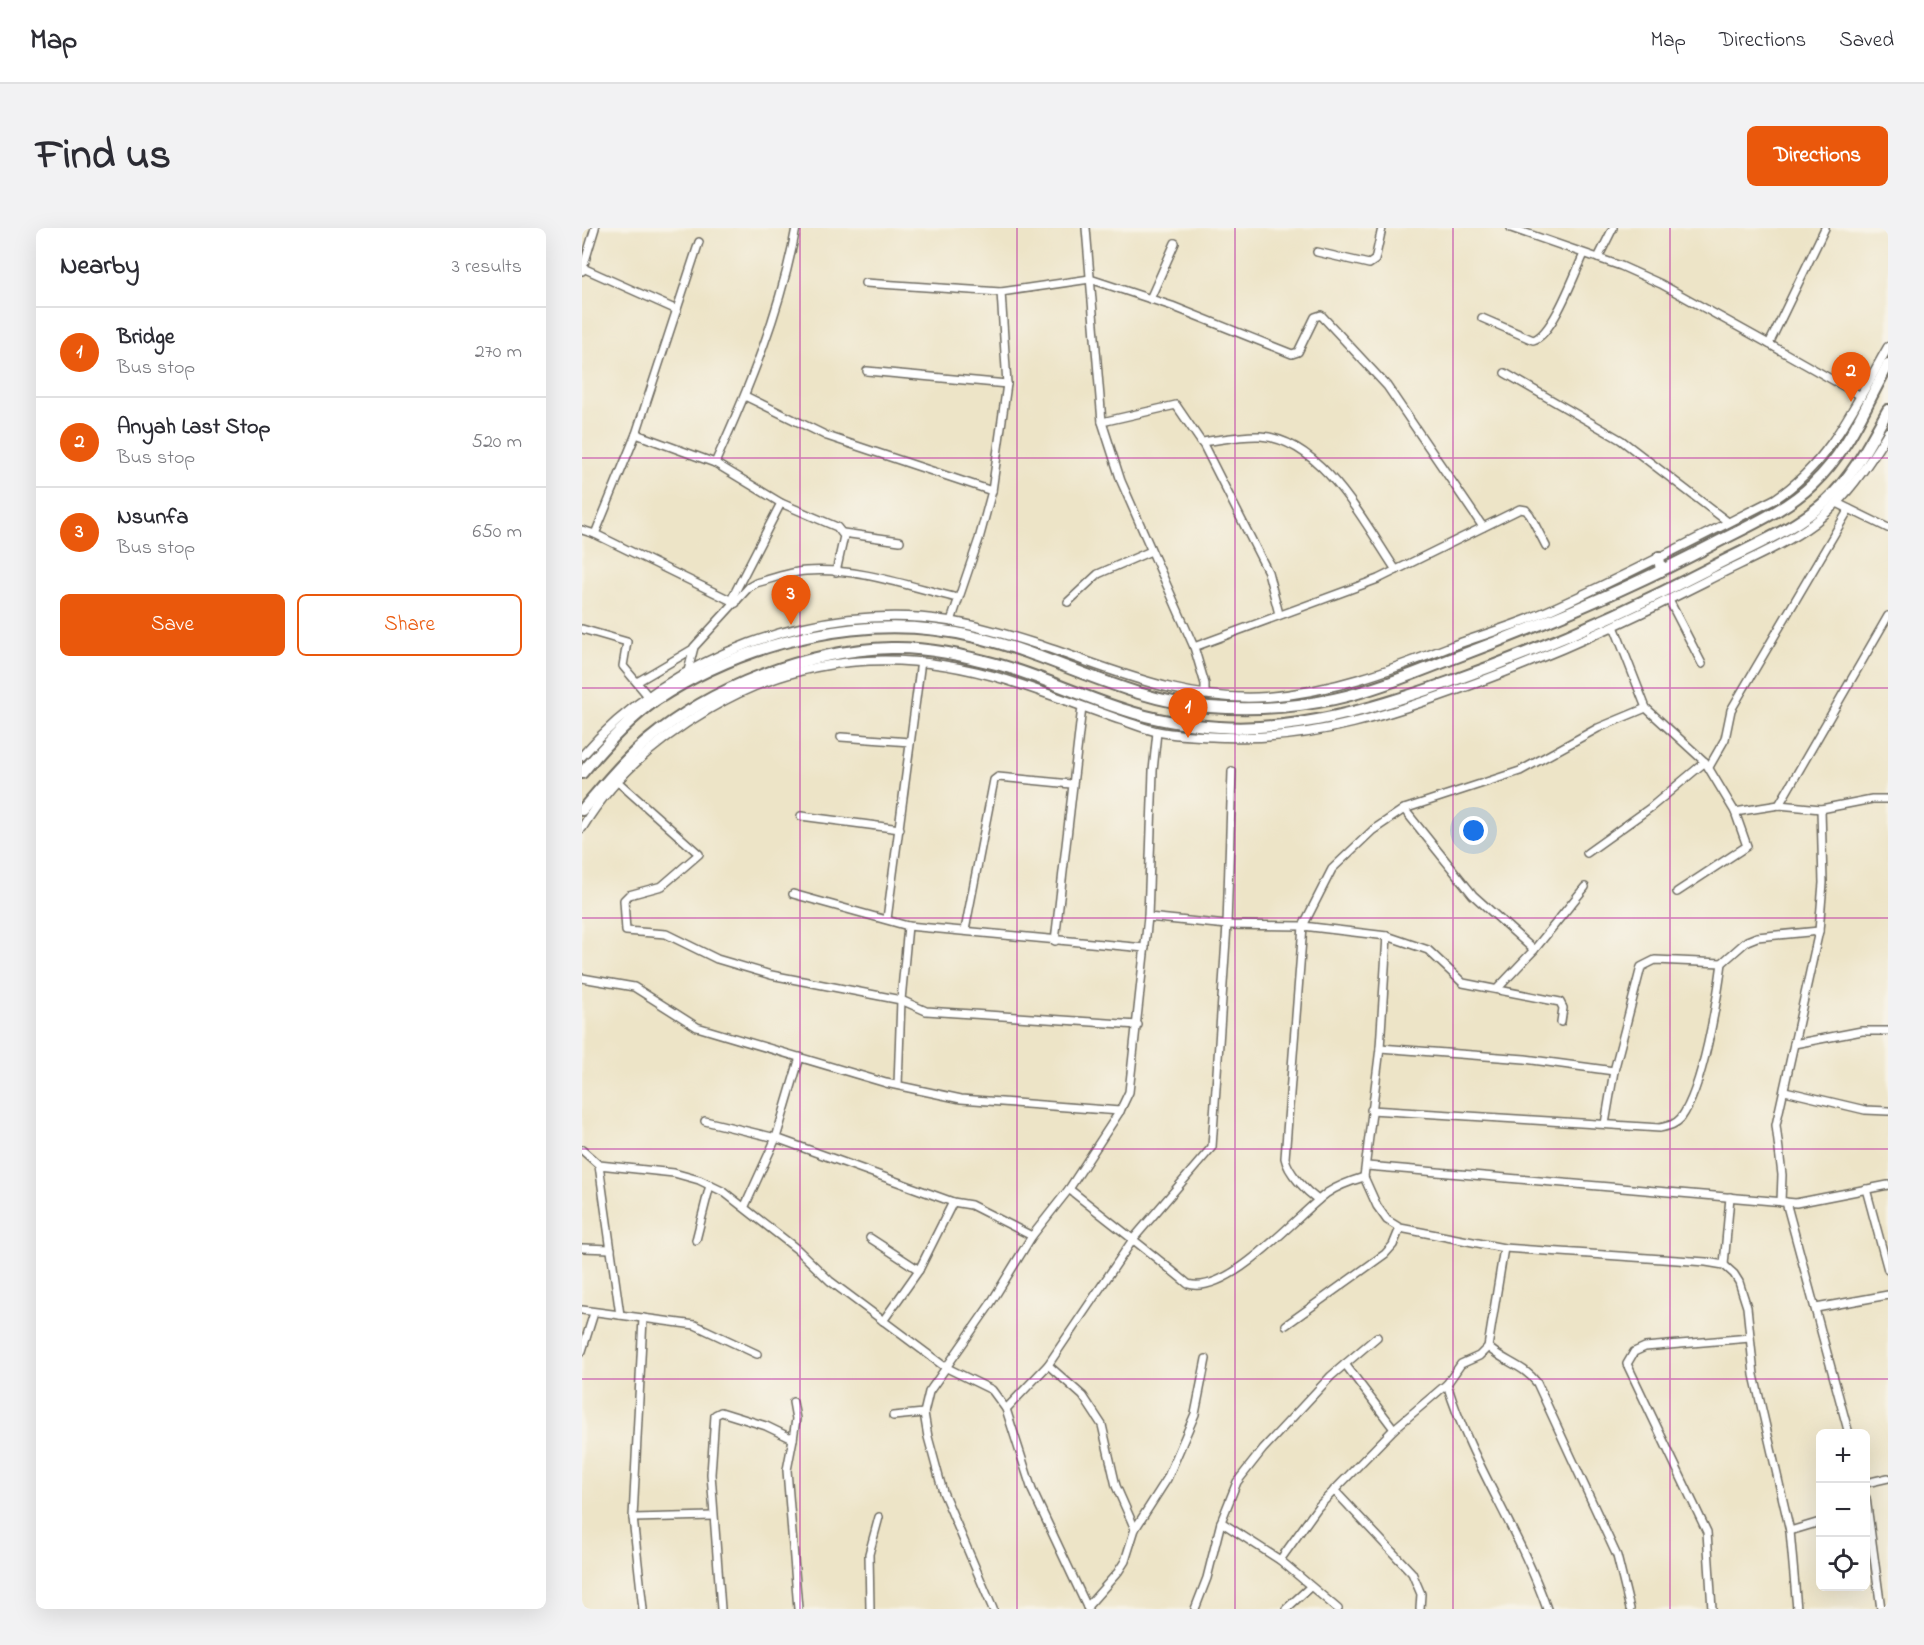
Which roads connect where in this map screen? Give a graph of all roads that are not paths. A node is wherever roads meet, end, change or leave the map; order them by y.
1 (595, 228) edge
2 (795, 228) edge
3 (1086, 228) edge
4 (1382, 228) edge
5 (1511, 228) edge
6 (1613, 228) edge
7 (1825, 228) edge
8 (699, 242) dead end
9 (1175, 243) dead end
10 (1317, 252) dead end
11 (1584, 254) junction
12 (1598, 258) junction
13 (583, 270) edge
14 (1090, 279) junction
15 (865, 283) dead end
16 (1001, 292) junction
17 (1150, 299) junction
18 (677, 310) junction
19 (1482, 318) dead end
20 (1769, 344) junction
21 (1888, 347) edge
22 (1888, 365) edge
23 (867, 371) dead end
24 (1505, 373) dead end
25 (1007, 384) junction
26 (745, 396) junction
27 (1861, 396) junction
28 (1888, 410) edge
29 (1102, 422) junction
30 (1888, 432) edge
31 (636, 434) junction
32 (1201, 442) junction
33 (715, 463) junction
34 (992, 491) junction
35 (781, 503) junction
36 (1837, 503) junction
37 (1849, 509) junction
38 (1728, 522) junction
39 (1483, 527) junction
40 (1888, 528) edge
41 (582, 530) edge
42 (843, 533) junction
43 (595, 534) junction
44 (900, 540) dead end
45 (1546, 546) dead end
46 (1151, 551) junction
47 (1659, 557) junction
48 (1396, 570) junction
49 (1661, 571) junction
50 (836, 572) junction
51 (957, 598) junction
52 (1669, 600) junction
53 (733, 602) junction
54 (1068, 602) dead end
55 (1279, 614) junction
56 (1888, 616) edge
57 (951, 621) junction
58 (1549, 622) junction
59 (1614, 626) junction
60 (582, 629) edge
61 (1508, 632) junction
62 (1557, 641) junction
63 (1194, 646) junction
64 (693, 649) junction
65 (921, 661) junction
66 (1702, 664) dead end
67 (688, 671) junction
68 (637, 682) junction
69 (1205, 695) junction
70 (648, 696) junction
71 (1082, 707) junction
72 (1646, 708) junction
73 (1158, 732) junction
74 (841, 737) dead end
75 (910, 742) junction
76 (582, 756) edge
77 (1707, 765) junction
78 (1232, 771) dead end
79 (582, 773) edge
80 (617, 781) junction
81 (1071, 783) junction
82 (1888, 799) edge
83 (1779, 805) junction
84 (1404, 809) junction
85 (1821, 809) junction
86 (582, 810) edge
87 (1735, 812) junction
88 (801, 816) dead end
89 (582, 828) edge
90 (900, 829) junction
91 (1587, 853) dead end
92 (1585, 887) dead end
93 (1677, 892) dead end
94 (793, 894) dead end
95 (1148, 917) junction
96 (887, 919) junction
97 (1227, 925) junction
98 (908, 926) junction
99 (1303, 926) junction
100 (965, 930) junction
101 (1819, 932) junction
102 (1387, 936) junction
103 (1054, 941) junction
104 (1145, 948) junction
105 (1534, 950) junction
106 (1722, 963) junction
107 (582, 978) edge
108 (1498, 988) junction
109 (901, 1000) junction
110 (1561, 1022) dead end
111 (1138, 1025) junction
112 (1888, 1031) edge
113 (1794, 1044) junction
114 (1380, 1048) junction
115 (800, 1058) junction
116 (1614, 1071) junction
117 (898, 1085) junction
118 (1785, 1091) junction
119 (1371, 1110) junction
120 (1120, 1111) junction
121 (1888, 1111) edge
122 (705, 1121) dead end
123 (1605, 1124) junction
124 (776, 1138) junction
125 (582, 1150) edge
126 (599, 1165) junction
127 (1367, 1166) junction
128 (1364, 1177) junction
129 (710, 1185) junction
130 (1888, 1185) edge
131 (1069, 1189) junction
132 (1866, 1189) junction
133 (1730, 1197) junction
134 (1318, 1200) junction
135 (953, 1202) junction
136 (1783, 1202) junction
137 (746, 1206) junction
138 (1400, 1227) junction
139 (1032, 1236) junction
140 (870, 1238) dead end
141 (1134, 1238) junction
142 (696, 1240) dead end
143 (582, 1248) edge
144 (1504, 1248) junction
145 (611, 1249) junction
146 (1724, 1265) junction
147 (919, 1270) junction
148 (1888, 1270) edge
149 (1888, 1295) edge
150 (1816, 1308) junction
151 (582, 1310) edge
152 (594, 1313) junction
153 (620, 1315) junction
154 (643, 1318) junction
155 (883, 1321) junction
156 (1286, 1324) dead end
157 (1377, 1336) dead end
158 (1749, 1338) junction
159 (1488, 1347) junction
160 (582, 1351) edge
161 (757, 1354) dead end
162 (1206, 1359) dead end
163 (1345, 1364) junction
164 (1048, 1365) junction
165 (945, 1367) junction
166 (1447, 1384) junction
167 (793, 1402) dead end
168 (1006, 1409) junction
169 (924, 1413) junction
170 (893, 1416) dead end
171 (1394, 1429) junction
172 (1849, 1429) edge
173 (793, 1439) junction
174 (1888, 1478) edge
175 (1870, 1483) edge
176 (1334, 1490) junction
177 (712, 1516) junction
178 (879, 1517) dead end
179 (633, 1518) junction
180 (1221, 1522) junction
181 (1816, 1524) edge
182 (1135, 1529) junction
183 (1790, 1532) junction
184 (1870, 1535) edge
185 (1280, 1560) junction
186 (1310, 1587) junction
187 (1087, 1608) edge
188 (643, 1609) edge
189 (721, 1609) edge
190 (798, 1609) edge
191 (870, 1609) edge
192 (993, 1609) edge
193 (1195, 1609) edge
194 (1286, 1609) edge
195 (1338, 1609) edge
196 (1420, 1609) edge
197 (1547, 1609) edge
198 (1630, 1609) edge
199 (1712, 1609) edge
200 (1797, 1609) edge
201 (1881, 1609) edge

1 - 13 street
2 - 26 street
3 - 14 street
4 - 10 street
5 - 11 street
6 - 12 street
7 - 20 street
8 - 18 street
9 - 17 street
11 - 12 street
11 - 19 street
12 - 20 street
13 - 18 street
14 - 16 street
14 - 17 street
14 - 29 street
15 - 16 street
16 - 25 street
17 - 39 street
18 - 31 street
20 - 27 street
21 - 27 street
22 - 49 main road
23 - 25 street
24 - 38 street
25 - 34 street
26 - 33 street
26 - 34 street
27 - 38 street
28 - 62 main road
29 - 32 street
29 - 46 street
30 - 36 street
31 - 33 street
31 - 43 street
32 - 48 street
32 - 55 street
33 - 35 street
34 - 51 street
35 - 42 street
35 - 53 street
36 - 37 street
36 - 52 street
37 - 40 street
37 - 77 street
38 - 47 street
39 - 45 street
39 - 48 street
41 - 43 street
42 - 44 street
42 - 50 street
43 - 53 street
46 - 54 street
46 - 63 street
47 - 49 main road
47 - 61 street
48 - 55 street
49 - 58 main road
50 - 51 street
50 - 53 street
51 - 57 street
52 - 59 street
52 - 66 street
53 - 64 street
55 - 63 street
56 - 83 street
57 - 67 street
57 - 69 street
58 - 61 main road
58 - 62 main road
59 - 72 street
59 - 73 street
60 - 68 street
61 - 69 street
61 - 79 main road
62 - 86 main road
63 - 69 street
64 - 67 street
64 - 68 street
65 - 71 street
65 - 75 street
65 - 80 street
67 - 70 street
68 - 70 street
70 - 76 street
71 - 73 street
71 - 81 street
72 - 77 street
72 - 84 street
73 - 95 street
74 - 75 street
75 - 90 street
77 - 87 street
77 - 91 street
78 - 97 street
80 - 89 street
80 - 109 street
81 - 100 street
81 - 103 street
82 - 85 street
83 - 85 street
83 - 87 street
84 - 99 street
84 - 105 street
85 - 101 street
87 - 93 street
88 - 90 street
90 - 96 street
92 - 105 street
94 - 96 street
95 - 97 street
95 - 104 street
96 - 98 street
97 - 99 street
97 - 141 street
98 - 100 street
98 - 109 street
99 - 102 street
99 - 134 street
100 - 103 street
101 - 106 street
101 - 113 street
102 - 108 street
102 - 114 street
103 - 104 street
104 - 111 street
105 - 108 street
106 - 116 street
106 - 123 street
107 - 115 street
108 - 110 street
109 - 111 street
109 - 117 street
111 - 120 street
112 - 113 street
113 - 118 street
114 - 116 street
114 - 119 street
115 - 117 street
115 - 124 street
116 - 123 street
117 - 120 street
118 - 121 street
118 - 136 street
119 - 123 street
119 - 127 street
120 - 131 street
122 - 124 street
124 - 135 street
124 - 137 street
125 - 126 street
126 - 129 street
126 - 145 street
127 - 128 street
127 - 133 street
128 - 134 street
128 - 138 street
129 - 137 street
129 - 142 street
130 - 132 street
131 - 139 street
131 - 141 street
132 - 136 street
132 - 148 street
133 - 136 street
133 - 146 street
134 - 141 street
135 - 139 street
135 - 147 street
136 - 150 street
137 - 155 street
138 - 144 street
138 - 156 street
139 - 165 street
140 - 147 street
141 - 164 street
143 - 145 street
144 - 146 street
144 - 159 street
145 - 153 street
146 - 158 street
147 - 155 street
149 - 150 street
150 - 172 street
151 - 152 street
152 - 153 street
152 - 160 street
153 - 154 street
154 - 161 street
154 - 179 street
155 - 165 street
157 - 163 street
158 - 183 street
158 - 199 street
159 - 166 street
159 - 198 street
162 - 182 street
163 - 171 street
163 - 180 street
164 - 168 street
164 - 182 street
165 - 168 street
165 - 169 street
166 - 171 street
166 - 197 street
167 - 173 street
168 - 187 street
169 - 170 street
169 - 192 street
171 - 176 street
173 - 177 street
173 - 190 street
174 - 175 street
176 - 185 street
176 - 196 street
177 - 179 street
177 - 189 street
178 - 191 street
179 - 188 street
180 - 185 street
180 - 193 street
181 - 183 street
182 - 187 street
183 - 200 street
184 - 201 street
185 - 186 street
186 - 194 street
186 - 195 street

